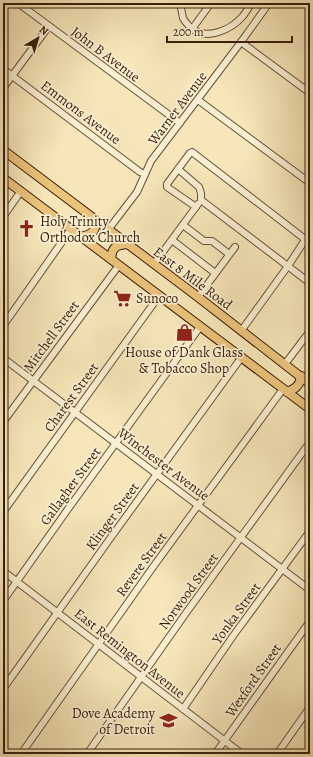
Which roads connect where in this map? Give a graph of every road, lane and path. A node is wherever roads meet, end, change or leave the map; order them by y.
1 (18, 3) edge
2 (180, 3) edge
3 (211, 3) edge
4 (251, 3) edge
5 (269, 3) edge
6 (247, 10) junction
7 (243, 16) junction
8 (256, 21) junction
9 (49, 26) junction
10 (192, 29) junction
11 (241, 42) junction
12 (3, 69) edge
13 (12, 76) junction
14 (3, 88) edge
15 (310, 93) edge
16 (198, 100) junction
17 (180, 123) junction
18 (3, 150) edge
19 (178, 169) junction
20 (145, 174) junction
21 (3, 178) edge
22 (310, 183) edge
23 (21, 191) junction
24 (201, 200) junction
25 (196, 208) junction
26 (3, 217) edge
27 (96, 221) junction
28 (183, 225) junction
29 (72, 229) junction
30 (108, 230) junction
31 (81, 236) junction
32 (172, 240) junction
33 (308, 241) edge
34 (127, 244) junction
35 (235, 247) dead end
36 (230, 254) junction
37 (111, 259) junction
38 (154, 264) junction
39 (119, 265) junction
40 (288, 266) junction
41 (215, 273) junction
42 (310, 283) edge
43 (160, 296) junction
44 (198, 297) junction
45 (3, 326) edge
46 (200, 327) junction
47 (241, 331) junction
48 (310, 331) edge
49 (3, 358) edge
50 (241, 358) junction
51 (285, 364) junction
52 (301, 376) junction
53 (33, 380) junction
54 (310, 384) edge
55 (285, 390) junction
56 (310, 409) edge
57 (75, 412) junction
58 (3, 422) edge
59 (310, 442) edge
60 (116, 443) junction
61 (157, 474) junction
62 (198, 505) junction
63 (3, 512) edge
64 (310, 531) edge
65 (241, 538) junction
66 (282, 569) junction
67 (3, 571) edge
68 (17, 582) junction
69 (310, 590) edge
70 (3, 601) edge
71 (58, 612) junction
72 (310, 621) edge
73 (98, 644) junction
74 (141, 677) junction
75 (3, 688) edge
76 (310, 707) edge
77 (182, 708) junction
78 (225, 740) junction
79 (21, 754) edge
80 (87, 754) edge
81 (215, 754) edge
82 (242, 754) edge
83 (276, 754) edge

1 - 9 street, John B Avenue
2 - 10 street
3 - 10 street
4 - 6 street
5 - 8 street, Warner Avenue
6 - 7 street
6 - 8 street
7 - 8 street
7 - 10 street
8 - 11 street, Warner Avenue
9 - 13 street
9 - 17 street, John B Avenue
11 - 15 street
11 - 16 street, Warner Avenue
12 - 13 street, Emmons Avenue
13 - 14 street
13 - 20 street, Emmons Avenue
16 - 17 street, Warner Avenue
16 - 22 street
17 - 20 street, Warner Avenue
18 - 27 highway, East 8 Mile Road
19 - 24 street
19 - 25 street
19 - 33 street
20 - 30 street, Warner Avenue
21 - 23 highway
23 - 26 street
23 - 29 highway
24 - 25 street
24 - 40 street
25 - 28 street
27 - 30 highway, East 8 Mile Road
27 - 31 highway
28 - 32 street
28 - 36 street
29 - 31 highway
29 - 45 street
30 - 34 highway, East 8 Mile Road
31 - 37 highway
32 - 38 street
32 - 41 street
33 - 40 street
34 - 37 highway
34 - 38 highway, East 8 Mile Road
35 - 36 street
36 - 41 street
37 - 39 highway
38 - 44 highway, East 8 Mile Road
39 - 43 highway
39 - 53 street, Mitchell Street
40 - 42 street
40 - 47 street
41 - 44 street
43 - 46 highway
43 - 57 street, Charest Street
44 - 47 highway, East 8 Mile Road
46 - 50 highway
46 - 60 street, Gallagher Street
47 - 51 highway, East 8 Mile Road
48 - 51 street
49 - 53 street, Winchester Avenue
50 - 55 highway
50 - 61 street, Klinger Street
51 - 52 highway, East 8 Mile Road
52 - 54 highway, East 8 Mile Road
52 - 55 highway
53 - 57 street, Winchester Avenue
53 - 58 street, Mitchell Street
55 - 56 highway
55 - 62 street, Revere Street
57 - 60 street, Winchester Avenue
57 - 63 street, Charest Street
59 - 65 street, Norwood Street
60 - 61 street, Winchester Avenue
60 - 68 street, Gallagher Street
61 - 62 street, Winchester Avenue
61 - 71 street, Klinger Street
62 - 65 street, Winchester Avenue
62 - 73 street, Revere Street
64 - 66 street, Yonka Street
65 - 66 street, Winchester Avenue
65 - 74 street, Norwood Street
66 - 69 street, Winchester Avenue
66 - 77 street, Yonka Street
67 - 68 street, East Remington Avenue
68 - 70 street, Gallagher Street
68 - 71 street, East Remington Avenue
71 - 73 street, East Remington Avenue
71 - 75 street, Klinger Street
72 - 78 street, Wexford Street
73 - 74 street, East Remington Avenue
73 - 79 street, Revere Street
74 - 77 street, East Remington Avenue
74 - 80 street, Norwood Street
76 - 83 street
77 - 78 street, East Remington Avenue
78 - 81 street, Wexford Street
78 - 82 street, East Remington Avenue

